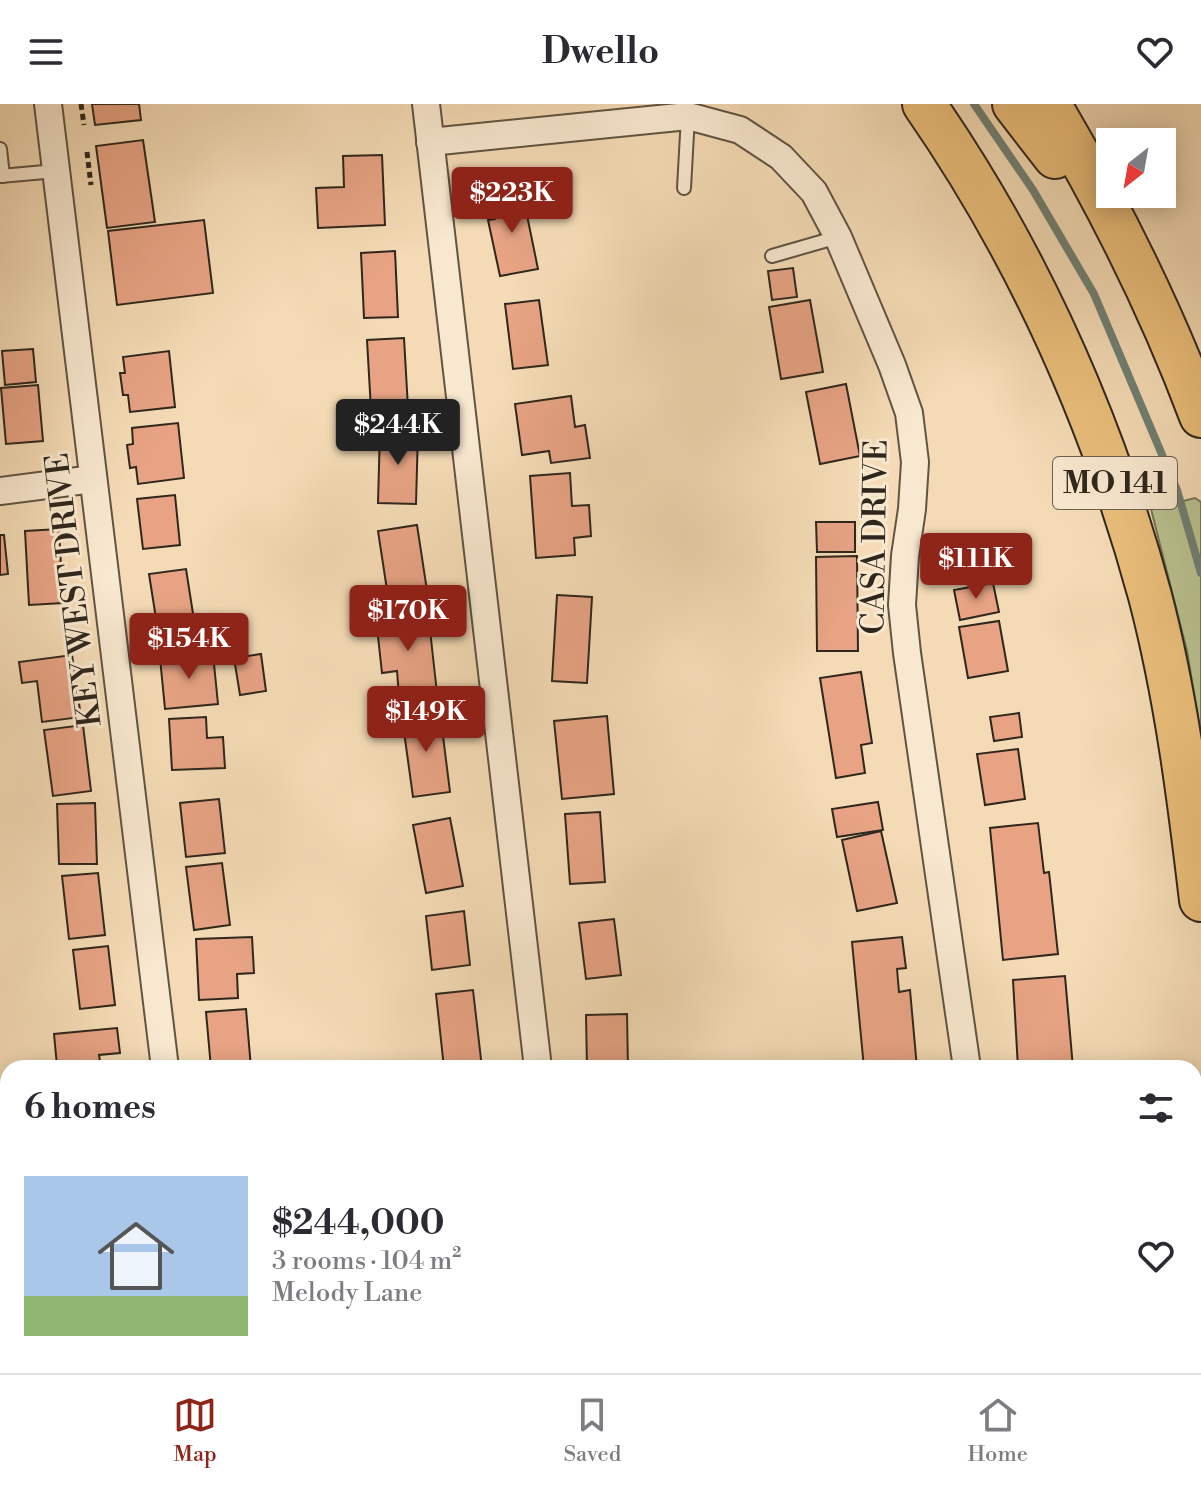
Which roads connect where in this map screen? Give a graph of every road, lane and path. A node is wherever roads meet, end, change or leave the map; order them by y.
1 (48, 104) edge
2 (81, 104) edge
3 (426, 104) edge
4 (924, 104) edge
5 (1014, 104) edge
6 (1049, 104) edge
7 (688, 116) junction
8 (84, 125) dead end
9 (430, 142) junction
10 (0, 149) edge
11 (87, 152) dead end
12 (56, 171) junction
13 (2, 176) edge
14 (91, 185) dead end
15 (684, 188) dead end
16 (838, 237) junction
17 (772, 256) dead end
18 (1139, 266) junction
19 (1201, 416) edge
20 (93, 479) junction
21 (0, 491) edge
22 (1201, 900) edge
23 (164, 1060) edge
24 (537, 1060) edge
25 (966, 1060) edge

1 - 12 street, KEY WEST DRIVE
2 - 8 path
3 - 9 street
4 - 22 highway, MO 141
5 - 18 highway
6 - 18 highway, MO 141
7 - 9 street, CASA DRIVE
7 - 15 lane
7 - 16 street, CASA DRIVE
9 - 24 street
10 - 13 lane
11 - 14 path
12 - 13 lane
12 - 20 street, KEY WEST DRIVE
16 - 17 lane
16 - 25 street, CASA DRIVE
18 - 19 highway, MO 141
20 - 21 street
20 - 23 street, KEY WEST DRIVE

